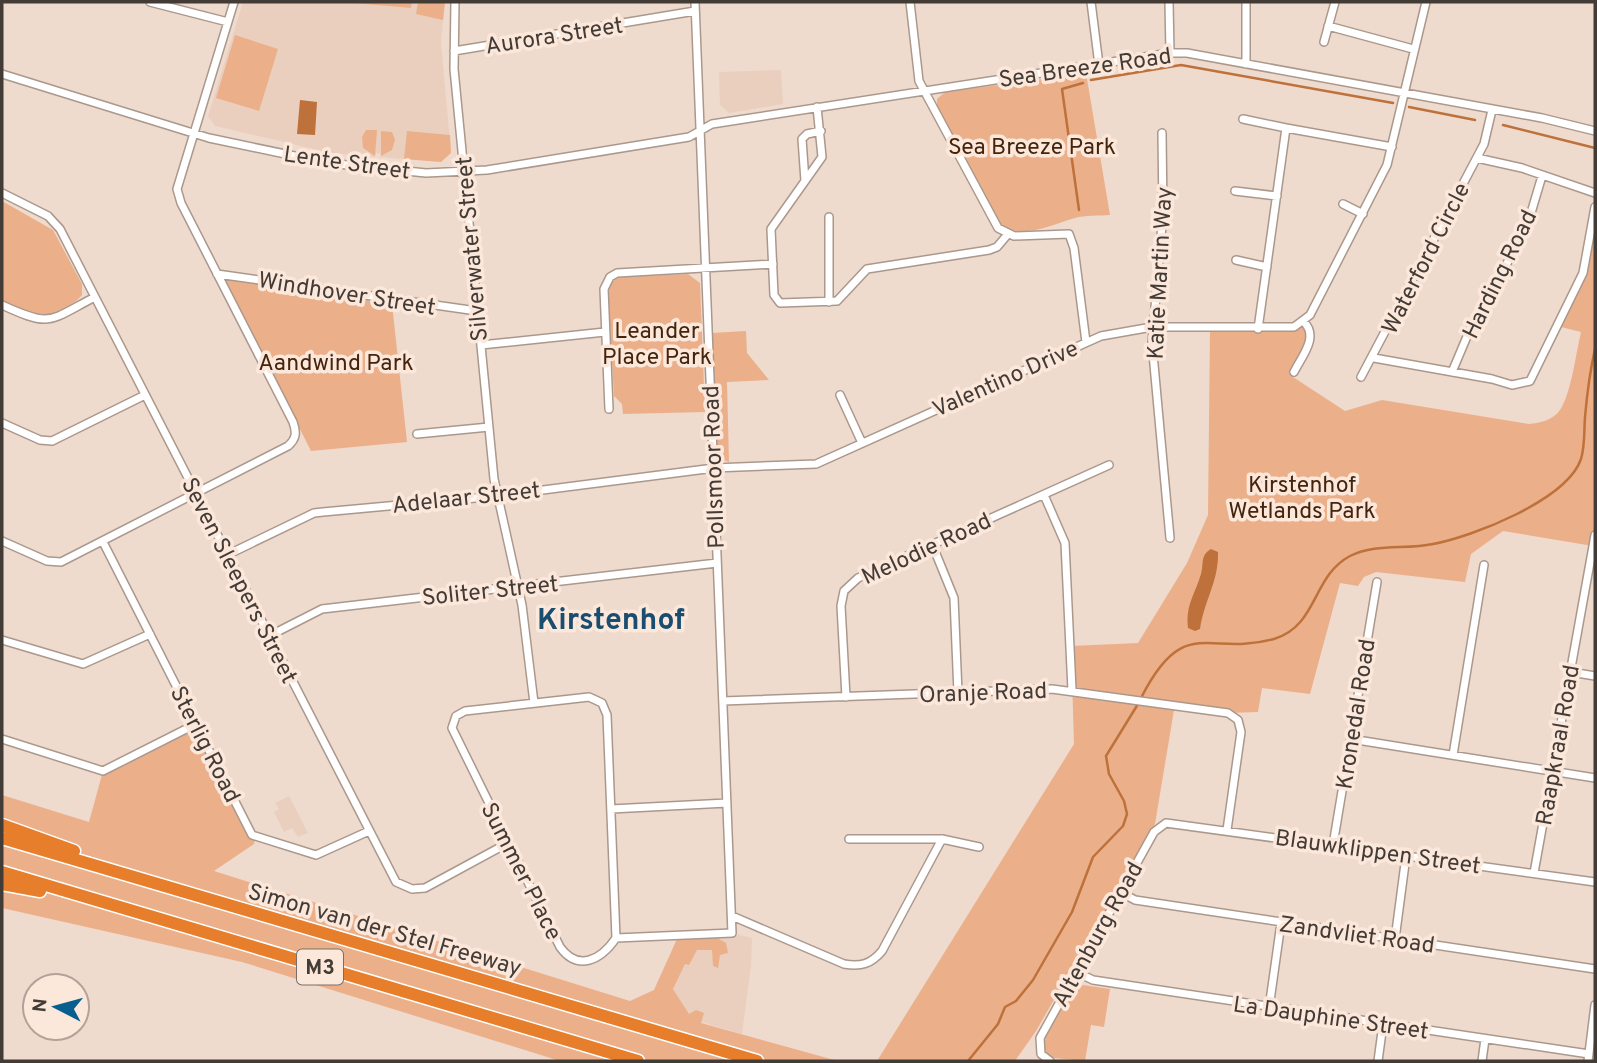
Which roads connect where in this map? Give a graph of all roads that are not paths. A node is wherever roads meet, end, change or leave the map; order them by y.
1 (150, 2) edge
2 (234, 2) edge
3 (455, 2) edge
4 (695, 2) edge
5 (910, 2) edge
6 (1091, 2) edge
7 (1169, 2) edge
8 (1246, 2) edge
9 (1335, 2) edge
10 (1426, 2) edge
11 (695, 11) junction
12 (228, 22) junction
13 (1328, 26) junction
14 (1324, 42) dead end
15 (1413, 49) junction
16 (454, 51) junction
17 (1170, 53) junction
18 (1245, 64) junction
19 (1099, 65) junction
20 (2, 74) edge
21 (923, 90) junction
22 (1403, 93) junction
23 (817, 107) junction
24 (1492, 110) junction
25 (1243, 119) dead end
26 (1286, 128) junction
27 (821, 131) junction
28 (1595, 131) edge
29 (699, 132) junction
30 (193, 133) junction
31 (1162, 133) dead end
32 (1392, 147) junction
33 (1477, 158) junction
34 (464, 172) junction
35 (1542, 176) junction
36 (805, 182) junction
37 (1235, 191) dead end
38 (2, 193) edge
39 (1595, 193) edge
40 (1277, 196) junction
41 (1343, 204) dead end
42 (1595, 207) edge
43 (1363, 214) junction
44 (829, 217) dead end
45 (1008, 234) junction
46 (1236, 260) dead end
47 (773, 264) junction
48 (1267, 267) junction
49 (705, 268) junction
50 (217, 274) junction
51 (95, 297) junction
52 (829, 302) junction
53 (2, 305) edge
54 (477, 311) junction
55 (1304, 322) junction
56 (1152, 327) junction
57 (1258, 329) junction
58 (606, 332) junction
59 (1086, 342) junction
60 (481, 345) junction
61 (1374, 358) junction
62 (1294, 372) dead end
63 (1452, 372) junction
64 (1362, 377) dead end
65 (840, 394) dead end
66 (145, 395) junction
67 (609, 409) dead end
68 (2, 423) edge
69 (489, 427) junction
70 (417, 434) dead end
71 (862, 443) junction
72 (1109, 465) dead end
73 (713, 468) junction
74 (196, 493) junction
75 (1044, 495) junction
76 (497, 496) junction
77 (1595, 535) edge
78 (1170, 538) dead end
79 (2, 541) edge
80 (103, 542) junction
81 (932, 544) junction
82 (227, 555) junction
83 (717, 563) junction
84 (1484, 565) dead end
85 (1377, 582) dead end
86 (519, 587) junction
87 (150, 634) junction
88 (269, 636) junction
89 (2, 640) edge
90 (1571, 672) junction
91 (1595, 676) edge
92 (1072, 690) junction
93 (958, 693) junction
94 (846, 697) junction
95 (723, 701) junction
96 (534, 703) junction
97 (196, 724) junction
98 (2, 739) edge
99 (1351, 739) junction
100 (1454, 755) junction
101 (1553, 772) junction
102 (1595, 778) edge
103 (727, 803) junction
104 (611, 809) junction
105 (2, 825) edge
106 (1162, 825) joint
107 (1227, 830) junction
108 (369, 831) junction
109 (2, 838) edge
110 (849, 839) dead end
111 (942, 839) junction
112 (508, 843) junction
113 (1333, 845) junction
114 (979, 847) dead end
115 (1406, 856) junction
116 (113, 871) junction
117 (2, 872) edge
118 (1535, 873) junction
119 (1595, 882) edge
120 (2, 884) edge
121 (1121, 892) junction
122 (88, 899) junction
123 (732, 916) junction
124 (1281, 922) junction
125 (616, 938) junction
126 (1395, 939) junction
127 (1595, 969) edge
128 (1076, 972) junction
129 (1595, 1005) edge
130 (1269, 1008) junction
131 (1383, 1024) junction
132 (1485, 1039) junction
133 (1588, 1058) edge
134 (638, 1061) edge
135 (757, 1061) edge
136 (1050, 1061) edge
137 (1378, 1061) edge
138 (1482, 1061) edge

1 - 12 street
2 - 12 street
3 - 16 street, Silverwater Street
4 - 11 street, Pollsmoor Road
5 - 21 street
6 - 19 street
7 - 17 street
8 - 18 street
9 - 13 street
10 - 15 street
11 - 16 street, Aurora Street
11 - 29 street, Pollsmoor Road
12 - 30 street
13 - 14 street
13 - 15 street
15 - 22 street
16 - 34 street, Silverwater Street
17 - 18 street, Sea Breeze Road
17 - 19 street, Sea Breeze Road
18 - 22 street, Sea Breeze Road
19 - 21 street, Sea Breeze Road
20 - 30 street, Lente Street
21 - 23 street, Sea Breeze Road
21 - 45 street
22 - 24 street, Sea Breeze Road
22 - 32 street
23 - 27 street
23 - 29 street, Sea Breeze Road
24 - 28 street, Sea Breeze Road
24 - 33 street, Waterford Circle
25 - 26 street
26 - 32 street
26 - 40 street
27 - 36 street
27 - 36 street
29 - 34 street, Lente Street
29 - 49 street, Pollsmoor Road
30 - 34 street, Lente Street
30 - 50 street
31 - 56 street, Katie Martin Way
32 - 43 street
33 - 35 street, Waterford Circle
33 - 61 street, Waterford Circle
34 - 54 street, Silverwater Street
35 - 39 street, Waterford Circle
35 - 63 street, Harding Road
36 - 47 street
37 - 40 street
38 - 51 street, Seven Sleepers Street
40 - 48 street
41 - 43 street
42 - 63 street, Waterford Circle
43 - 55 street
44 - 52 street
45 - 52 street
45 - 59 street
46 - 48 street
47 - 49 street
47 - 52 street
48 - 57 street
49 - 58 street
49 - 73 street, Pollsmoor Road
50 - 54 street, Windhover Street
50 - 74 street
51 - 53 street
51 - 66 street, Seven Sleepers Street
54 - 60 street, Silverwater Street
55 - 57 street, Valentino Drive
55 - 62 street
56 - 57 street, Valentino Drive
56 - 59 street, Valentino Drive
56 - 78 street, Katie Martin Way
58 - 60 street
58 - 67 street
59 - 71 street, Valentino Drive
60 - 69 street, Silverwater Street
61 - 63 street, Waterford Circle
61 - 64 street, Waterford Circle
65 - 71 street
66 - 68 street
66 - 74 street, Seven Sleepers Street
69 - 70 street
69 - 76 street, Silverwater Street
71 - 73 street, Valentino Drive
72 - 75 street, Melodie Road
73 - 76 street, Adelaar Street
73 - 83 street, Pollsmoor Road
74 - 80 street
74 - 82 street, Seven Sleepers Street
75 - 81 street, Melodie Road
75 - 92 street
76 - 82 street, Adelaar Street
76 - 86 street, Silverwater Street
77 - 90 street, Raapkraal Road
79 - 80 street
80 - 87 street, Sterlig Road
81 - 93 street
81 - 94 street, Melodie Road
82 - 88 street, Seven Sleepers Street
83 - 86 street, Soliter Street
83 - 95 street, Pollsmoor Road
84 - 100 street
85 - 99 street, Kronedal Road
86 - 88 street, Soliter Street
86 - 96 street, Silverwater Street
87 - 89 street
87 - 97 street, Sterlig Road
88 - 108 street, Seven Sleepers Street
90 - 91 street
90 - 101 street, Raapkraal Road
92 - 93 street, Oranje Road
92 - 107 street, Oranje Road
93 - 94 street, Oranje Road
94 - 95 street, Oranje Road
95 - 103 street, Pollsmoor Road
96 - 104 street, Summer Place
96 - 112 street, Summer Place
97 - 98 street
97 - 108 street, Sterlig Road
99 - 100 street
99 - 113 street, Kronedal Road
100 - 101 street
101 - 102 street
101 - 118 street, Raapkraal Road
103 - 104 street
103 - 123 street, Pollsmoor Road
104 - 125 street, Summer Place
105 - 116 highway
106 - 107 street, Blauwklippen Street
106 - 121 street, Altenburg Road
107 - 113 street, Blauwklippen Street
108 - 112 street, Seven Sleepers Street
109 - 116 highway, Simon van der Stel Freeway / M3
110 - 111 street
111 - 114 street
111 - 123 street
112 - 125 street, Summer Place
113 - 115 street, Blauwklippen Street
115 - 118 street, Blauwklippen Street
115 - 126 street
116 - 135 highway, Simon van der Stel Freeway / M3
117 - 122 highway, M3
118 - 119 street, Blauwklippen Street
120 - 122 highway
121 - 124 street, Zandvliet Road
121 - 128 street, Altenburg Road
122 - 134 highway, M3
123 - 125 street, Pollsmoor Road
124 - 126 street, Zandvliet Road
124 - 130 street
126 - 127 street, Zandvliet Road
128 - 130 street, La Dauphine Street
128 - 136 street, Altenburg Road
129 - 133 street
130 - 131 street, La Dauphine Street
131 - 132 street, La Dauphine Street
131 - 137 street
132 - 133 street, La Dauphine Street
132 - 138 street

